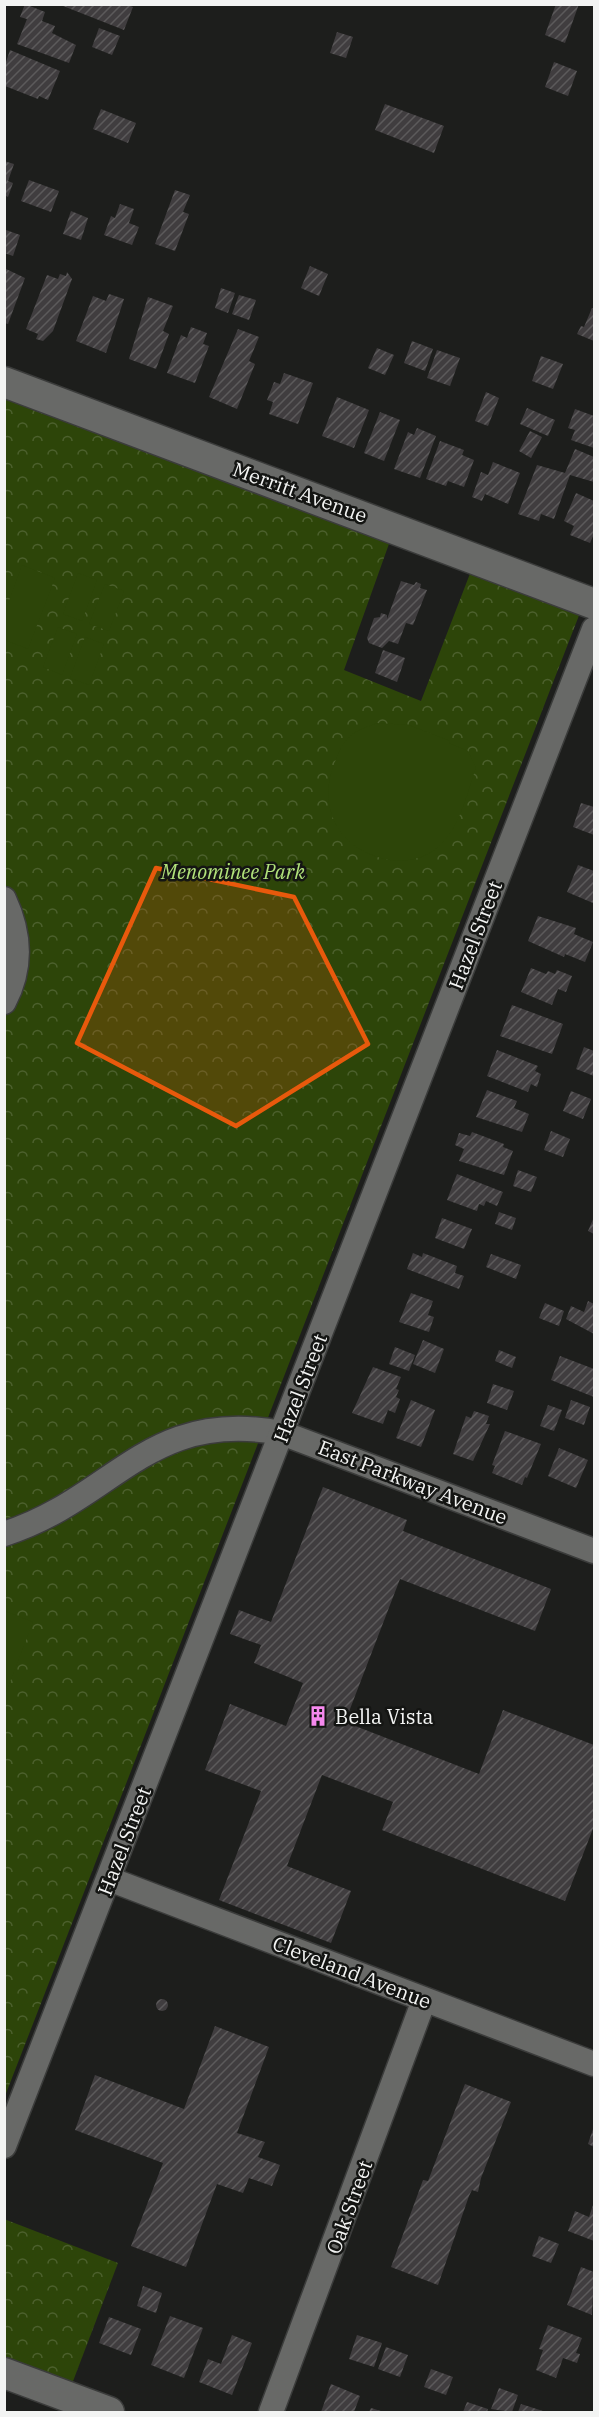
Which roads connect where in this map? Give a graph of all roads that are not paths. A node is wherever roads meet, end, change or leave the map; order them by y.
1 (4, 382) edge
2 (594, 604) edge
3 (594, 629) edge
4 (4, 899) edge
5 (4, 1002) edge
6 (282, 1433) junction
7 (4, 1534) edge
8 (594, 1551) edge
9 (109, 1880) junction
10 (424, 2000) junction
11 (594, 2064) edge
12 (4, 2146) edge
13 (4, 2373) edge
14 (109, 2412) edge
15 (272, 2412) edge

1 - 2 street, Merritt Avenue
3 - 6 street, Hazel Street
4 - 5 street
6 - 7 street, East Parkway Avenue
6 - 8 street, East Parkway Avenue
6 - 9 street, Hazel Street
9 - 10 street, Cleveland Avenue
9 - 12 street, Hazel Street
10 - 11 street, Cleveland Avenue
10 - 15 street, Oak Street
13 - 14 street

